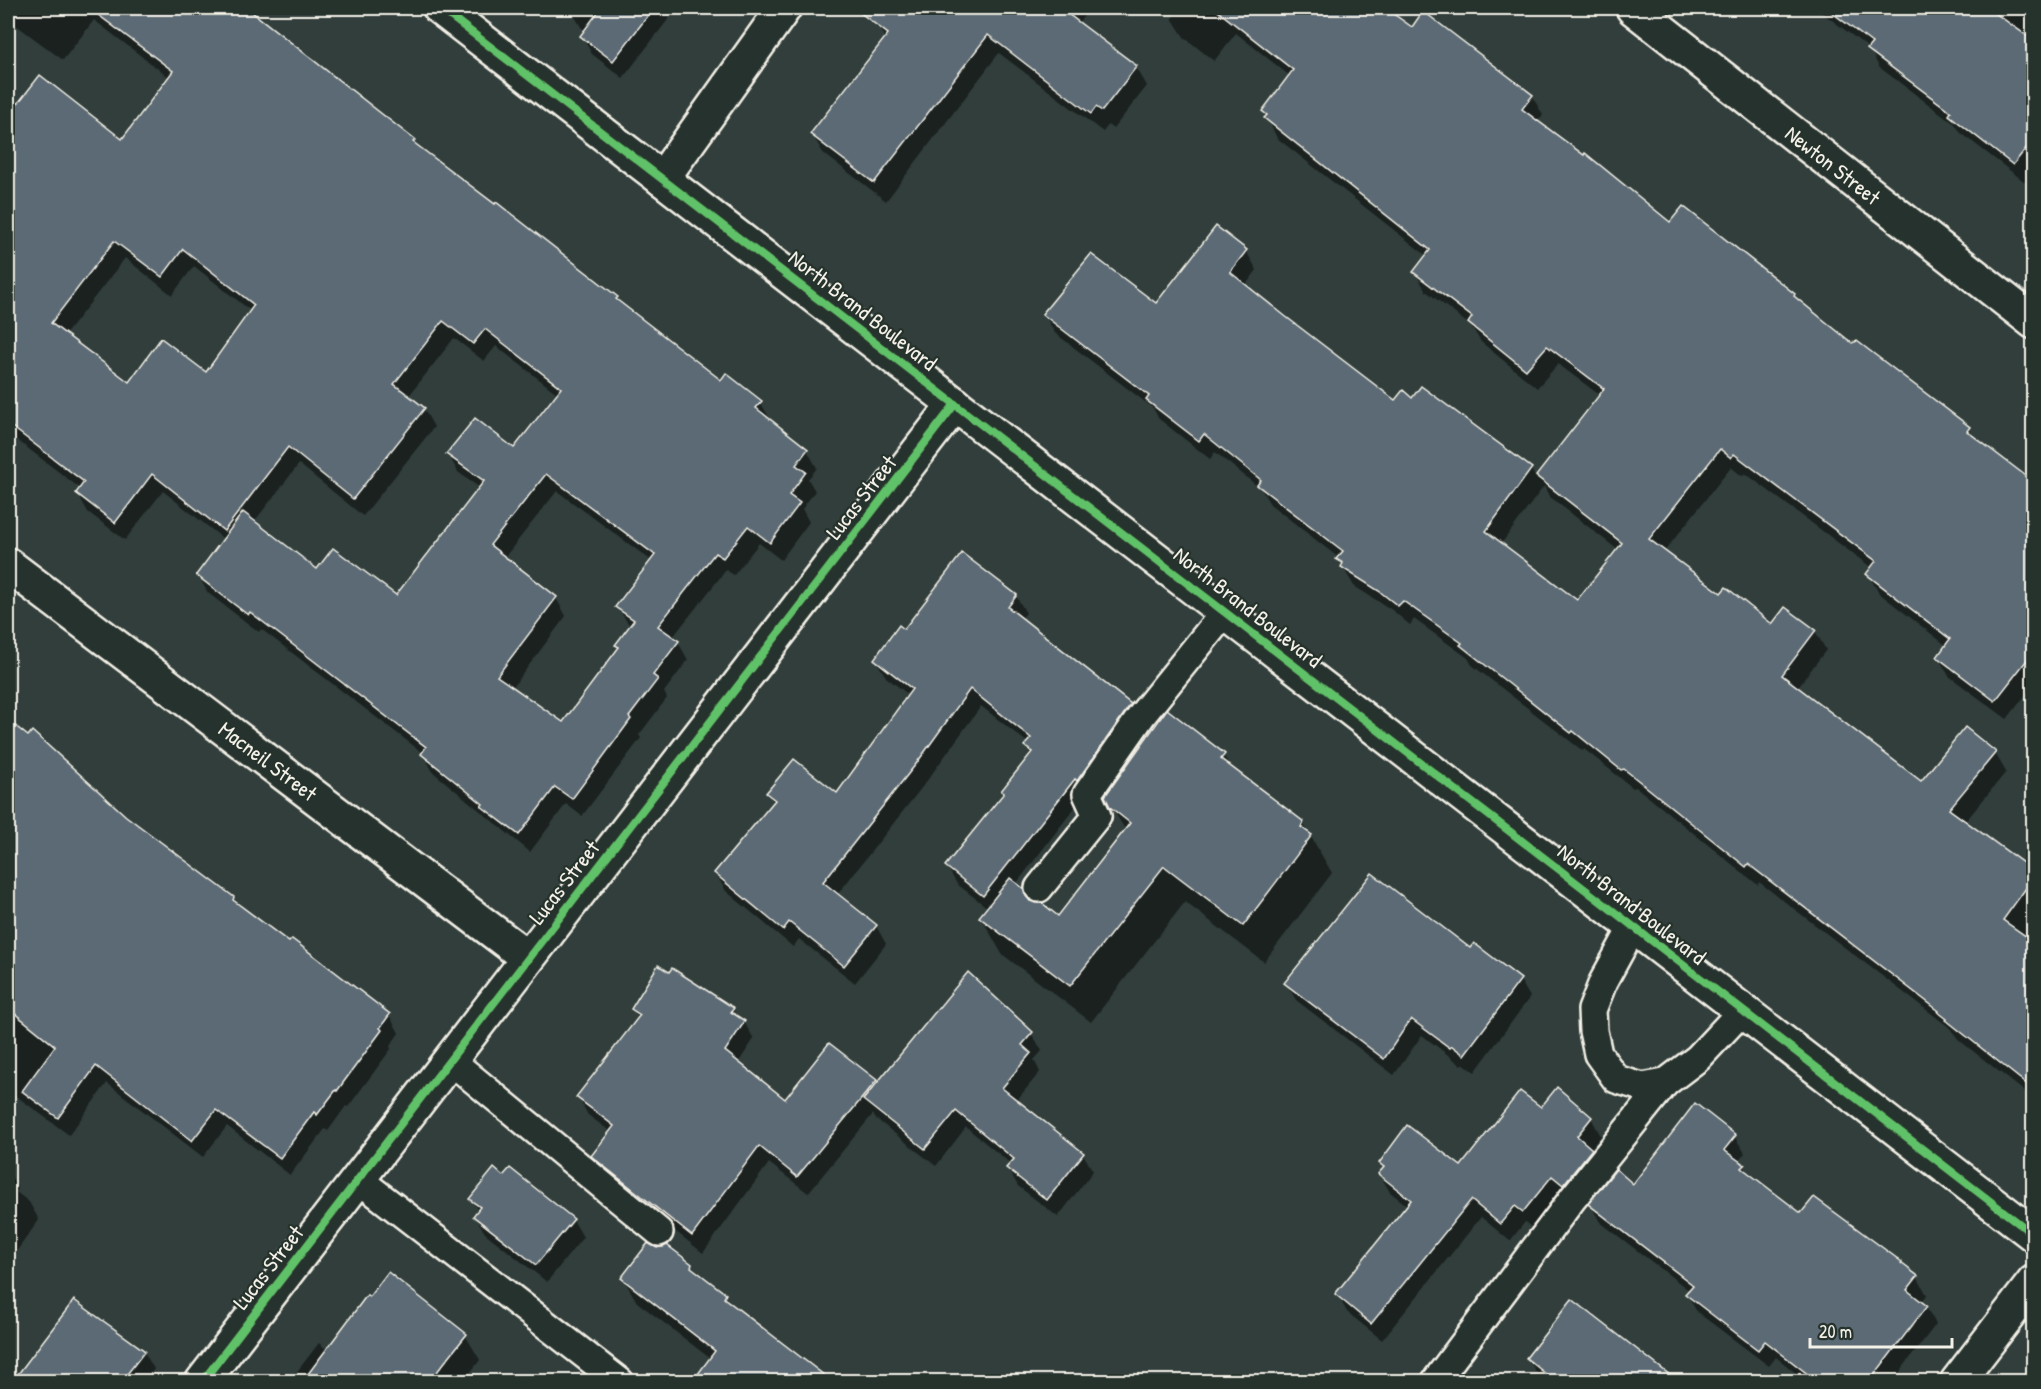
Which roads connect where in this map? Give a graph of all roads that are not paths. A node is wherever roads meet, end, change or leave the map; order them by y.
1 (440, 8) edge
2 (784, 8) edge
3 (1633, 8) edge
4 (662, 179) junction
5 (2034, 322) edge
6 (955, 404) junction
7 (8, 565) edge
8 (1225, 612) junction
9 (1039, 888) dead end
10 (1633, 927) junction
11 (528, 957) junction
12 (1742, 1011) junction
13 (450, 1060) junction
14 (1665, 1083) junction
15 (358, 1179) junction
16 (659, 1232) dead end
17 (2034, 1235) edge
18 (2034, 1282) edge
19 (202, 1382) edge
20 (620, 1382) edge
21 (1435, 1382) edge
22 (1956, 1382) edge

1 - 4 street, North Brand Boulevard
2 - 4 street
3 - 5 street, Newton Street
4 - 6 street, North Brand Boulevard
6 - 8 street, North Brand Boulevard
6 - 11 street, Lucas Street
7 - 11 street, Macneil Street
8 - 9 lane
8 - 10 street, North Brand Boulevard
10 - 12 street, North Brand Boulevard
10 - 14 lane
11 - 13 street, Lucas Street
12 - 14 lane
12 - 17 street, North Brand Boulevard
13 - 15 street, Lucas Street
13 - 16 lane
14 - 21 lane
15 - 19 street, Lucas Street
15 - 20 lane
18 - 22 street

